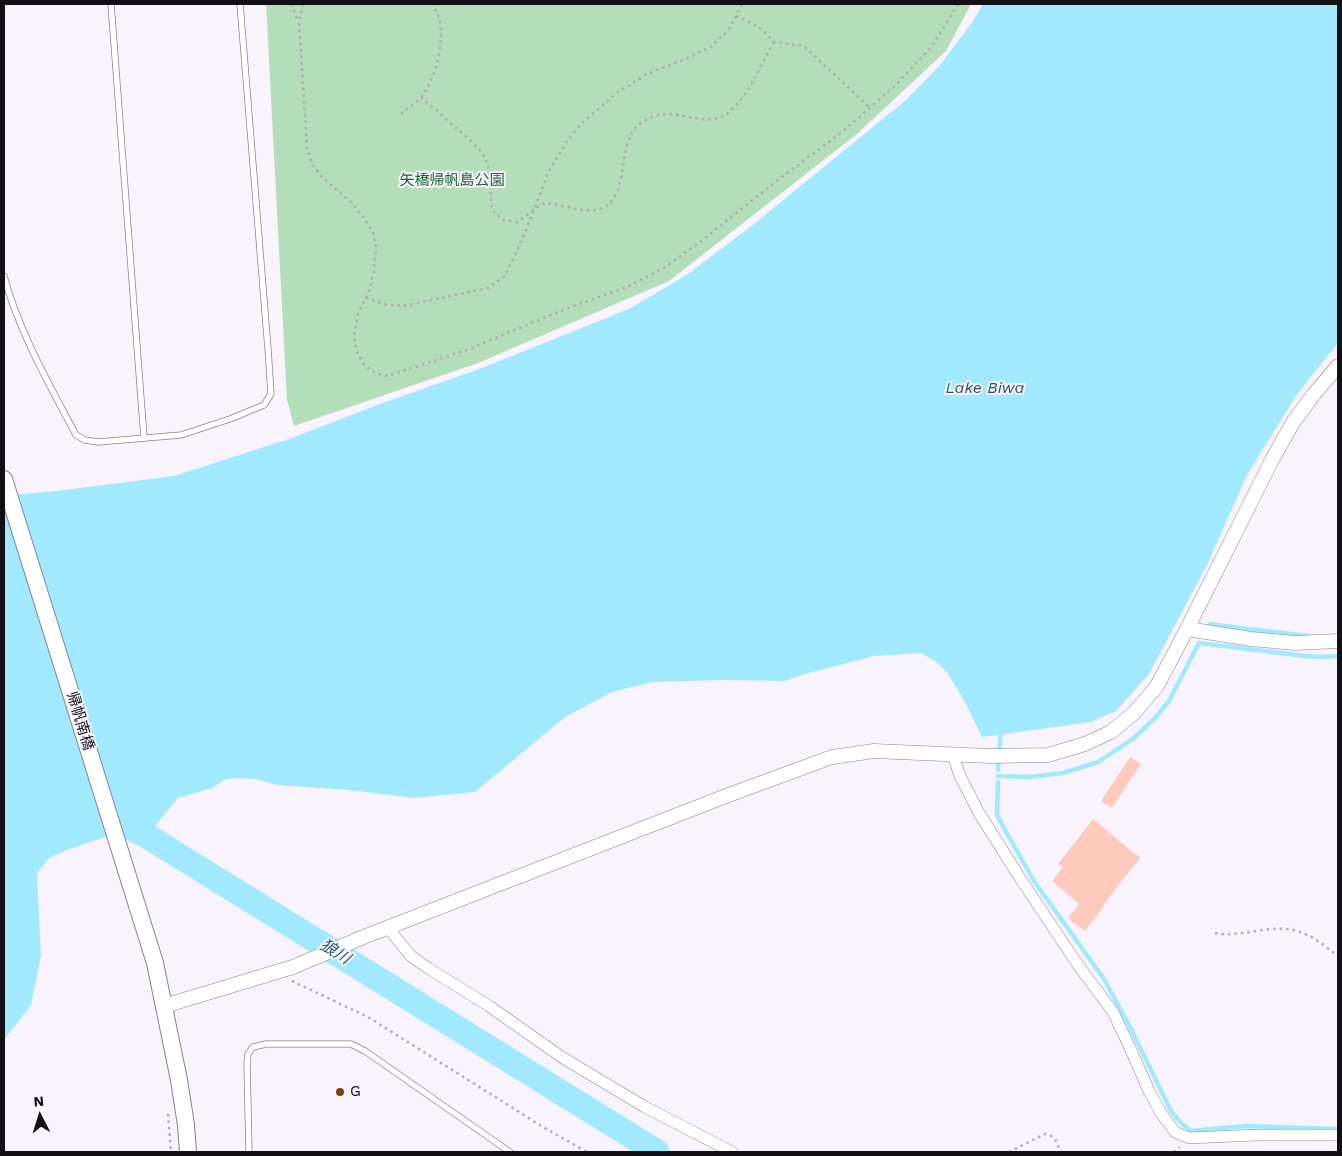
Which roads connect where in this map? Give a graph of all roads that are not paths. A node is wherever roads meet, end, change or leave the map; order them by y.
1 (111, 4) edge
2 (240, 4) edge
3 (4, 276) edge
4 (1338, 366) edge
5 (144, 438) junction
6 (4, 479) edge
7 (1187, 629) junction
8 (1338, 641) edge
9 (953, 755) junction
10 (388, 928) junction
11 (164, 1006) junction
12 (1338, 1135) edge
13 (188, 1152) edge
14 (249, 1152) edge
15 (510, 1152) edge
16 (732, 1152) edge

1 - 5 lane
2 - 5 lane
3 - 5 lane
4 - 7 street
6 - 11 main road, 帰帆南橋
7 - 8 street
7 - 9 street
9 - 10 street
9 - 12 street
10 - 11 street
10 - 16 street
11 - 13 main road, 帰帆南橋
14 - 15 lane

